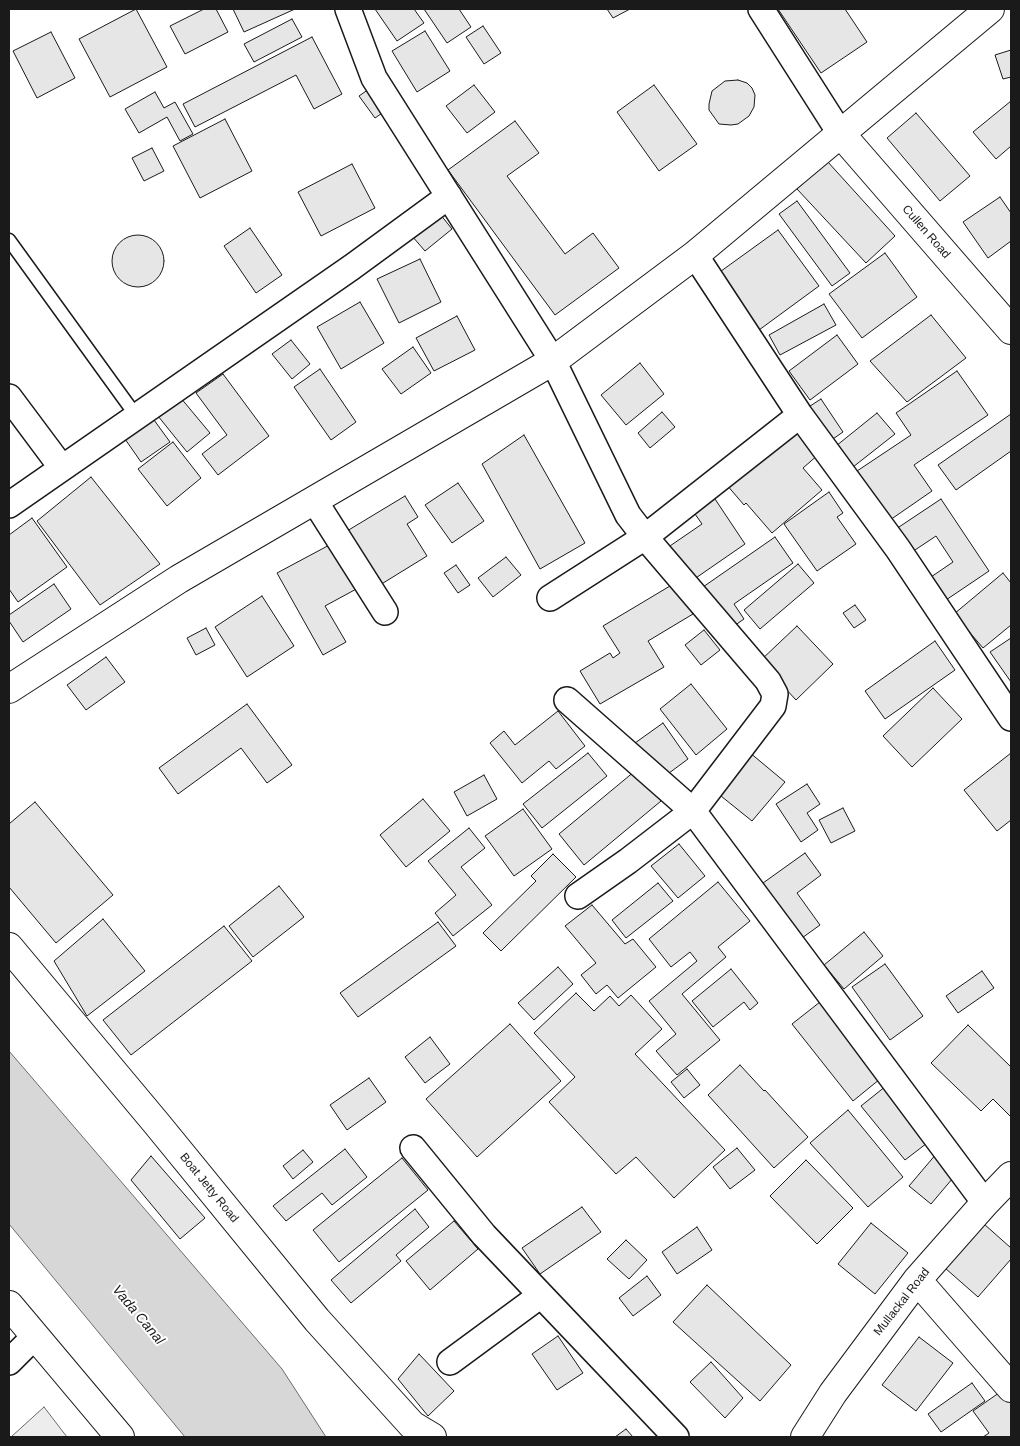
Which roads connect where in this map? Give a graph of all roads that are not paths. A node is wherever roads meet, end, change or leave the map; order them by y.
1 (348, 9) edge
2 (761, 9) edge
3 (990, 9) edge
4 (840, 133) junction
5 (448, 196) junction
6 (9, 240) edge
7 (694, 255) junction
8 (1011, 330) edge
9 (553, 361) junction
10 (9, 397) edge
11 (800, 415) junction
12 (137, 417) junction
13 (62, 468) junction
14 (314, 500) junction
15 (9, 505) edge
16 (645, 537) junction
17 (550, 598) dead end
18 (384, 612) dead end
19 (9, 689) edge
20 (567, 700) dead end
21 (1011, 718) edge
22 (693, 810) junction
23 (578, 896) dead end
24 (9, 947) edge
25 (412, 1148) dead end
26 (1011, 1176) edge
27 (985, 1204) junction
28 (917, 1280) junction
29 (542, 1295) junction
30 (9, 1306) edge
31 (35, 1336) junction
32 (9, 1362) edge
33 (450, 1362) dead end
34 (1011, 1388) edge
35 (420, 1433) edge
36 (120, 1437) edge
37 (676, 1437) edge
38 (805, 1437) edge

1 - 5 street
2 - 4 street
3 - 4 main road
4 - 7 main road
4 - 8 main road, Cullen Road
5 - 9 street
5 - 12 street
6 - 12 lane
7 - 9 main road
7 - 11 street
9 - 14 main road
9 - 16 street
10 - 13 street
11 - 16 street
11 - 21 street
12 - 13 street
13 - 15 street
14 - 18 street
14 - 19 main road
16 - 17 street
16 - 22 street
20 - 22 street
22 - 23 street
22 - 27 street
24 - 35 main road, Boat Jetty Road
25 - 29 street
26 - 27 main road, Mullackal Road
27 - 28 main road, Mullackal Road
28 - 34 main road
28 - 38 main road, Mullackal Road
29 - 33 street
29 - 37 street
30 - 31 main road
31 - 32 street
31 - 36 main road

